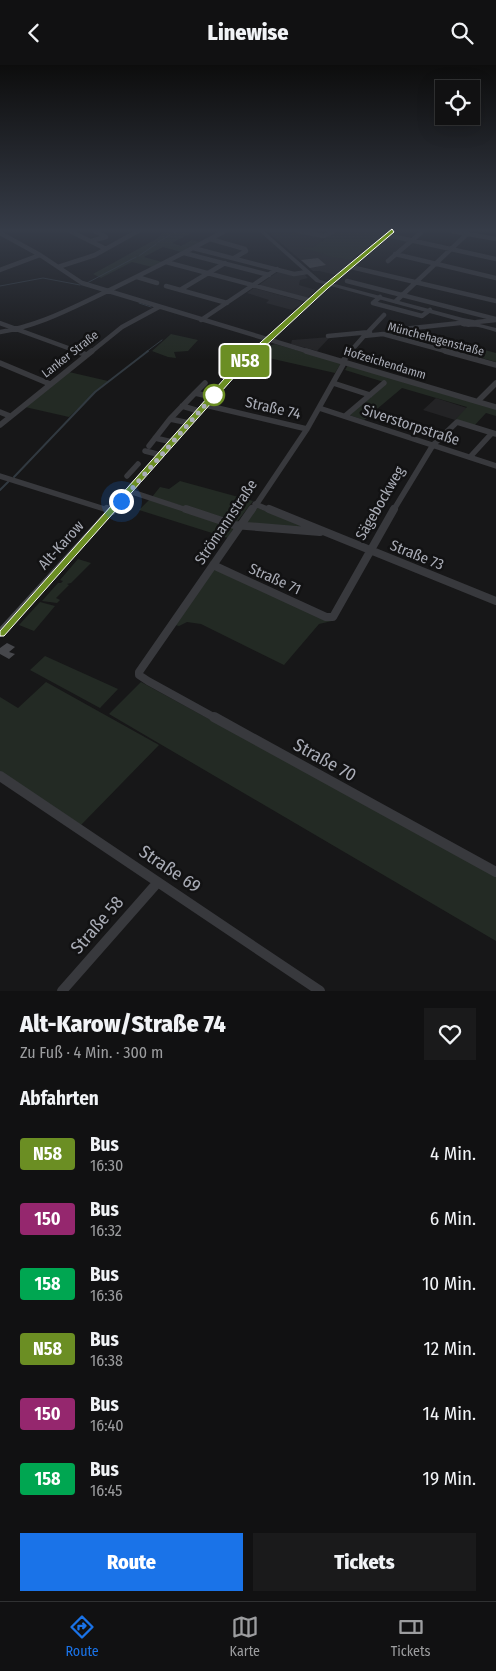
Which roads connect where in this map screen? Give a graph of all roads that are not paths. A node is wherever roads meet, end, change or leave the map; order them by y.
1 (69, 274) edge
2 (144, 274) edge
3 (208, 274) joint
4 (310, 274) edge
5 (343, 274) edge
6 (382, 274) edge
7 (424, 274) edge
8 (481, 274) edge
9 (269, 275) edge
10 (138, 277) junction
11 (496, 278) edge
12 (347, 281) dead end
13 (416, 282) junction
14 (157, 283) dead end
15 (331, 285) junction
16 (166, 286) dead end
17 (252, 286) junction
18 (180, 290) junction
19 (109, 291) junction
20 (403, 294) junction
21 (380, 297) junction
22 (312, 301) junction
23 (396, 301) junction
24 (496, 301) edge
25 (227, 303) junction
26 (159, 307) junction
27 (430, 310) junction
28 (384, 315) dead end
29 (496, 319) edge
30 (201, 320) junction
31 (462, 321) junction
32 (0, 323) edge
33 (477, 323) junction
34 (18, 329) junction
35 (403, 329) dead end
36 (496, 329) edge
37 (0, 331) edge
38 (376, 331) dead end
39 (370, 333) junction
40 (328, 336) dead end
41 (267, 341) junction
42 (87, 355) junction
43 (343, 361) junction
44 (0, 363) edge
45 (496, 365) edge
46 (205, 383) dead end
47 (333, 383) junction
48 (384, 383) dead end
49 (496, 383) edge
50 (50, 384) junction
51 (195, 393) junction
52 (370, 395) junction
53 (212, 397) junction
54 (478, 401) junction
55 (182, 406) junction
56 (496, 407) edge
57 (202, 408) junction
58 (319, 408) junction
59 (0, 412) edge
60 (10, 416) junction
61 (345, 416) junction
62 (170, 419) junction
63 (189, 423) junction
64 (0, 425) edge
65 (307, 429) junction
66 (494, 433) edge
67 (155, 438) junction
68 (172, 443) junction
69 (433, 445) junction
70 (161, 455) junction
71 (470, 457) junction
72 (138, 464) dead end
73 (496, 466) edge
74 (143, 475) junction
75 (0, 476) edge
76 (129, 491) junction
77 (255, 504) junction
78 (112, 511) junction
79 (240, 526) junction
80 (327, 533) junction
81 (370, 550) junction
82 (213, 565) junction
83 (496, 601) edge
84 (326, 617) joint
85 (0, 633) edge
86 (139, 675) joint
87 (0, 776) edge
88 (496, 872) edge
89 (158, 882) junction
90 (62, 991) edge
91 (320, 991) edge

1 - 19 street, Hofzeichendamm
2 - 10 street
3 - 17 street
3 - 18 street
4 - 15 street
5 - 15 main road, Alt-Karow
6 - 13 street
7 - 13 street
8 - 11 street
9 - 17 street
10 - 14 street
10 - 19 street
12 - 20 street
13 - 20 street
13 - 24 street
15 - 21 street
15 - 22 main road, Alt-Karow
16 - 18 street
17 - 22 street
17 - 25 street
18 - 25 street
19 - 26 street, Hofzeichendamm
19 - 34 street
20 - 23 street
20 - 29 street
21 - 23 street
21 - 27 street
22 - 41 main road, Alt-Karow
23 - 27 street
25 - 30 street
26 - 30 street, Hofzeichendamm
26 - 42 street, Lanker Straße
27 - 31 street
28 - 39 street, Strömannstraße
29 - 33 street
30 - 41 street, Hofzeichendamm
31 - 33 street
31 - 35 street
32 - 34 street
33 - 36 street
34 - 37 street
34 - 42 street
38 - 39 street
39 - 40 street
39 - 43 street, Strömannstraße
39 - 45 street, Münchehagenstraße
41 - 43 street, Hofzeichendamm
41 - 53 main road, Alt-Karow
42 - 50 street, Lanker Straße
43 - 47 street, Strömannstraße
43 - 54 street, Hofzeichendamm
44 - 50 street
46 - 51 street
47 - 52 street
47 - 58 street, Strömannstraße
48 - 52 street
49 - 54 street
50 - 60 street, Lanker Straße
51 - 53 street
51 - 55 street
52 - 61 street, Siverstorpstraße
53 - 57 main road, Alt-Karow
54 - 56 street, Hofzeichendamm
55 - 57 street
55 - 62 street
57 - 63 main road, Alt-Karow
57 - 65 street, Straße 74
58 - 61 street, Siverstorpstraße
58 - 65 street, Strömannstraße
59 - 60 street
60 - 64 street, Lanker Straße
61 - 69 street, Siverstorpstraße
62 - 63 street
62 - 67 street
63 - 68 main road, Alt-Karow
65 - 77 street, Strömannstraße
66 - 69 street, Sägebockweg
66 - 71 street, Siverstorpstraße
67 - 68 street
67 - 70 street
68 - 70 main road, Alt-Karow
69 - 71 street, Siverstorpstraße
69 - 81 street, Sägebockweg
70 - 74 main road, Alt-Karow
71 - 73 street, Siverstorpstraße
72 - 74 street
74 - 76 main road, Alt-Karow
75 - 78 street
76 - 78 main road, Alt-Karow
76 - 79 street, Straße 73
77 - 79 street, Strömannstraße
77 - 80 street, Straße 73
78 - 85 main road, Alt-Karow
79 - 80 street, Straße 73
79 - 82 street, Strömannstraße
80 - 81 street, Straße 73
81 - 83 street, Straße 73
81 - 84 street, Sägebockweg
82 - 84 street, Straße 71
82 - 86 street, Strömannstraße
86 - 88 street, Straße 70
87 - 89 street, Straße 69
89 - 90 street, Straße 58
89 - 91 street, Straße 69

